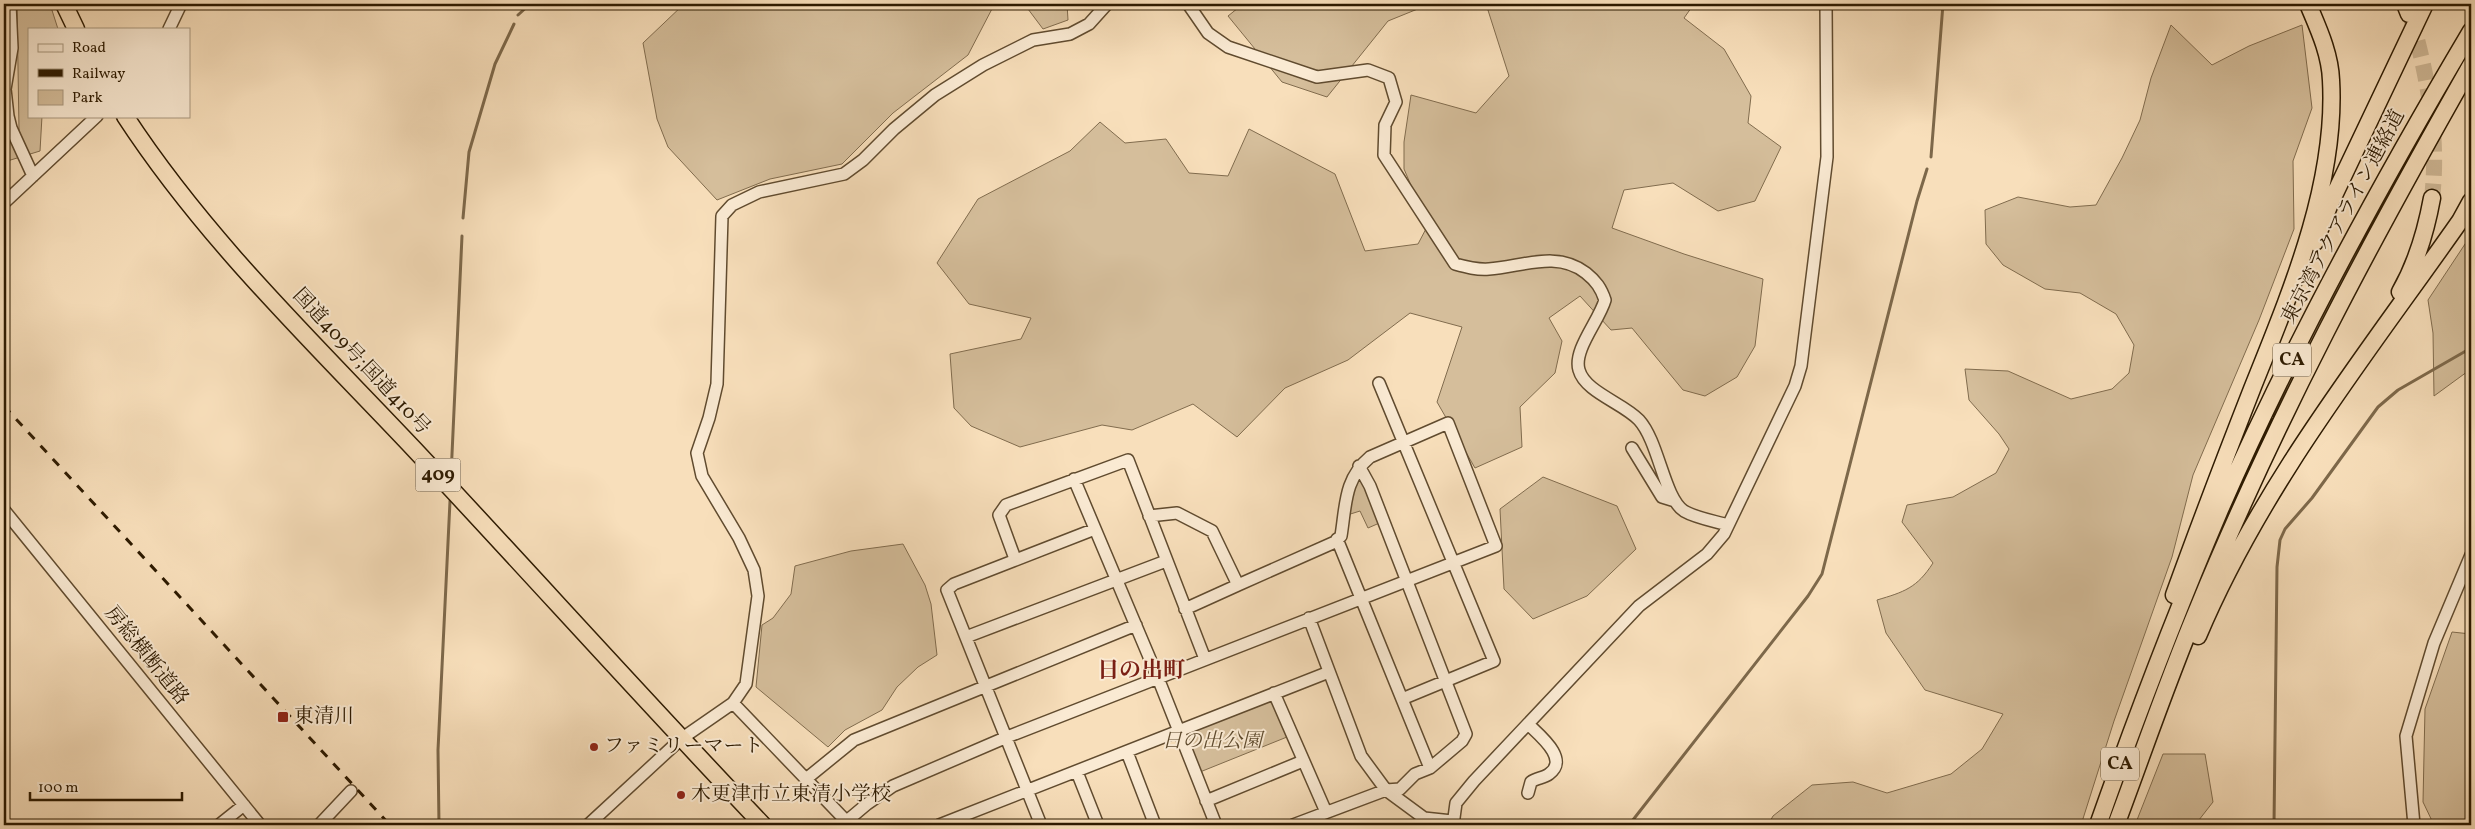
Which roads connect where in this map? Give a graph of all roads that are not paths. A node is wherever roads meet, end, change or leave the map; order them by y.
1 (10, 4) edge
2 (64, 4) edge
3 (181, 4) edge
4 (1107, 4) edge
5 (1188, 4) edge
6 (1826, 4) edge
7 (2308, 4) edge
8 (2425, 4) edge
9 (76, 28) edge
10 (169, 28) edge
11 (2471, 31) edge
12 (2471, 65) edge
13 (95, 118) edge
14 (126, 118) edge
15 (33, 176) junction
16 (2432, 198) tunnel mouth
17 (2471, 201) edge
18 (4, 203) edge
19 (2286, 304) junction
20 (2365, 356) junction
21 (1379, 383) dead end
22 (1404, 442) junction
23 (1632, 448) dead end
24 (1359, 466) junction
25 (1074, 478) junction
26 (1675, 501) junction
27 (4, 510) edge
28 (1150, 516) junction
29 (1728, 525) junction
30 (1095, 528) junction
31 (1337, 539) junction
32 (2471, 555) edge
33 (1166, 560) junction
34 (1013, 561) junction
35 (1453, 563) junction
36 (1116, 579) junction
37 (1407, 580) junction
38 (1238, 585) junction
39 (1360, 599) junction
40 (1185, 609) junction
41 (1309, 618) junction
42 (1136, 625) junction
43 (966, 637) junction
44 (1206, 658) junction
45 (1329, 672) junction
46 (1158, 678) junction
47 (1447, 681) junction
48 (986, 686) junction
49 (1274, 694) junction
50 (1402, 699) junction
51 (733, 703) junction
52 (1528, 724) junction
53 (1179, 731) junction
54 (1007, 737) junction
55 (681, 739) junction
56 (1127, 752) junction
57 (1304, 761) junction
58 (1430, 768) junction
59 (1077, 772) junction
60 (806, 780) junction
61 (1386, 790) junction
62 (351, 791) dead end
63 (1028, 792) junction
64 (1528, 793) dead end
65 (1206, 801) junction
66 (244, 805) junction
67 (1326, 812) junction
68 (1445, 823) edge
69 (846, 824) edge
70 (219, 825) edge
71 (260, 825) edge
72 (319, 825) edge
73 (588, 825) edge
74 (763, 825) edge
75 (940, 825) edge
76 (1041, 825) edge
77 (1098, 825) edge
78 (1155, 825) edge
79 (1216, 825) edge
80 (1293, 825) edge
81 (2098, 825) edge
82 (2116, 825) edge
83 (2414, 825) edge

1 - 15 street
2 - 9 highway
3 - 10 street
4 - 51 street
5 - 26 street
6 - 29 street
7 - 19 highway
8 - 19 highway
11 - 81 highway, 東京湾アクアライン連絡道 / CA
12 - 82 highway, 東京湾アクアライン連絡道 / CA
13 - 15 street
14 - 55 highway, 国道409号;国道410号 / 409
15 - 18 street
16 - 20 highway
17 - 20 highway
19 - 81 highway
20 - 82 highway
21 - 22 street
22 - 24 street
22 - 35 street
22 - 35 street
23 - 26 street
24 - 31 street
24 - 37 street
25 - 28 street
25 - 30 street
25 - 34 street
26 - 29 street
27 - 66 street, 房総横断道路
28 - 33 street
28 - 38 street
29 - 52 street
30 - 34 street
30 - 36 street
31 - 38 street
31 - 39 street
32 - 83 street
33 - 36 street
33 - 40 street
34 - 43 street
35 - 37 street
35 - 47 street
36 - 42 street
36 - 43 street
37 - 39 street
37 - 47 street
38 - 40 street
39 - 41 street
39 - 50 street
40 - 44 street
41 - 44 street
41 - 45 street
42 - 46 street
42 - 48 street
43 - 48 street
44 - 46 street
45 - 49 street
45 - 61 street
46 - 53 street
46 - 54 street
47 - 50 street
47 - 58 street
48 - 54 street
48 - 60 street
49 - 53 street
49 - 57 street
50 - 58 street
51 - 55 street
51 - 60 street
52 - 64 street
52 - 68 street
53 - 56 street
53 - 65 street
54 - 63 street
54 - 69 street
55 - 73 street
55 - 74 highway, 国道409号;国道410号 / 409
56 - 59 street
56 - 78 street
57 - 65 street
57 - 67 street
58 - 61 street
59 - 63 street
59 - 77 street
60 - 69 street
61 - 67 street
61 - 68 street
62 - 72 street
63 - 75 street
63 - 76 street
65 - 79 street
66 - 70 street
66 - 71 street, 房総横断道路
67 - 80 street

